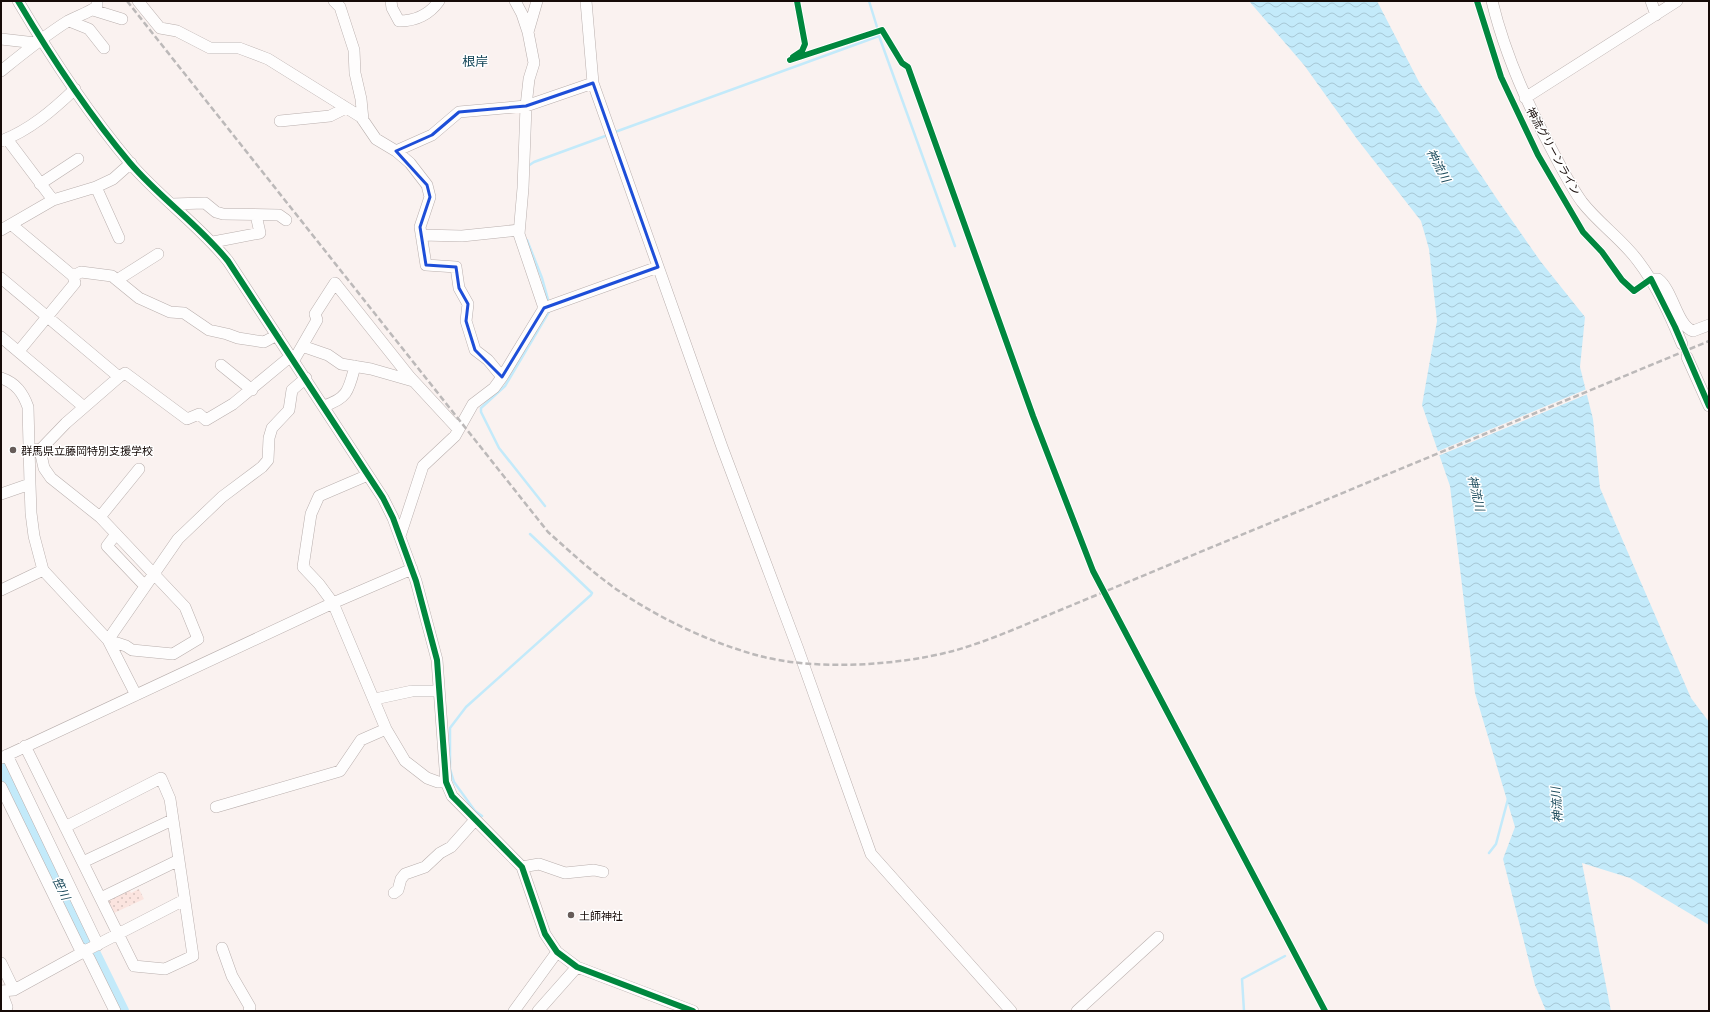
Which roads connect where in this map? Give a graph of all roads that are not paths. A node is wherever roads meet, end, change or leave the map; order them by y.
1 (18, 1) edge
2 (138, 1) edge
3 (391, 1) edge
4 (439, 1) edge
5 (515, 1) edge
6 (537, 1) edge
7 (586, 1) edge
8 (1492, 1) edge
9 (1651, 1) edge
10 (1677, 1) edge
11 (338, 2) edge
12 (95, 5) edge
13 (1656, 15) junction
14 (122, 19) dead end
15 (69, 21) junction
16 (528, 32) junction
17 (1, 39) edge
18 (38, 42) junction
19 (104, 48) dead end
20 (1, 71) edge
21 (593, 83) junction
22 (75, 89) junction
23 (1525, 98) junction
24 (342, 105) junction
25 (526, 106) junction
26 (363, 120) junction
27 (280, 121) dead end
28 (4, 140) edge
29 (396, 151) junction
30 (78, 159) dead end
31 (130, 163) junction
32 (40, 184) junction
33 (96, 187) junction
34 (53, 200) junction
35 (172, 204) junction
36 (256, 215) junction
37 (286, 220) dead end
38 (12, 225) junction
39 (1, 230) edge
40 (518, 230) junction
41 (421, 235) junction
42 (120, 238) dead end
43 (213, 242) junction
44 (158, 254) dead end
45 (658, 267) junction
46 (73, 276) junction
47 (1, 278) edge
48 (117, 280) junction
49 (1651, 280) junction
50 (544, 308) junction
51 (47, 317) junction
52 (1709, 325) edge
53 (277, 335) junction
54 (1, 336) edge
55 (1682, 344) dead end
56 (302, 346) junction
57 (19, 352) junction
58 (1687, 357) dead end
59 (293, 358) junction
60 (221, 365) dead end
61 (355, 366) junction
62 (119, 377) junction
63 (1, 378) edge
64 (306, 378) junction
65 (502, 378) junction
66 (413, 381) junction
67 (252, 390) junction
68 (323, 406) junction
69 (1709, 406) edge
70 (84, 407) junction
71 (458, 429) junction
72 (35, 450) junction
73 (139, 469) dead end
74 (368, 475) junction
75 (30, 484) junction
76 (1, 494) edge
77 (100, 517) junction
78 (116, 534) junction
79 (400, 536) junction
80 (412, 569) junction
81 (43, 570) junction
82 (154, 574) junction
83 (145, 586) junction
84 (1, 590) edge
85 (333, 603) junction
86 (108, 640) junction
87 (439, 691) junction
88 (136, 694) junction
89 (375, 699) junction
90 (386, 729) junction
91 (25, 746) junction
92 (4, 757) edge
93 (446, 782) junction
94 (1, 787) edge
95 (216, 807) dead end
96 (172, 820) junction
97 (475, 820) junction
98 (65, 827) junction
99 (179, 860) junction
100 (82, 862) junction
101 (522, 866) junction
102 (603, 872) dead end
103 (394, 893) dead end
104 (101, 898) junction
105 (184, 900) junction
106 (118, 934) junction
107 (1158, 937) dead end
108 (92, 948) junction
109 (222, 948) dead end
110 (557, 952) junction
111 (1, 963) edge
112 (577, 967) junction
113 (14, 990) junction
114 (1, 991) edge
115 (1, 1011) edge
116 (115, 1011) edge
117 (249, 1011) edge
118 (514, 1011) edge
119 (538, 1011) edge
120 (694, 1011) edge
121 (1011, 1011) edge
122 (1077, 1011) edge

1 - 18 street
2 - 24 street
3 - 4 street
5 - 16 street
6 - 16 street
7 - 21 street
8 - 23 street, 神流グリーンライン
9 - 13 street
10 - 13 street
11 - 26 street
12 - 14 street
12 - 15 street
13 - 23 street
15 - 18 street
15 - 19 street
16 - 25 street
17 - 18 street
18 - 20 street
18 - 22 street
21 - 25 street
21 - 45 street
22 - 28 street
22 - 31 street
23 - 49 street, 神流グリーンライン
24 - 26 street
24 - 27 street
25 - 29 street
25 - 40 street
26 - 29 street
28 - 32 street
29 - 41 street
30 - 32 street
31 - 33 street
31 - 35 street
32 - 34 street
33 - 34 street
33 - 42 street
34 - 38 street
35 - 36 street
35 - 43 street
36 - 37 street
36 - 43 street
38 - 39 street
38 - 46 street
40 - 41 street
40 - 50 street
41 - 65 street
43 - 53 street
44 - 48 street
45 - 50 street
45 - 121 street
46 - 48 street
46 - 51 street
47 - 51 street
48 - 53 street
49 - 52 street
49 - 55 street, 神流グリーンライン
50 - 65 street
51 - 57 street
51 - 62 street
53 - 59 street
54 - 57 street
56 - 59 street
56 - 61 street
56 - 66 street
57 - 70 street
58 - 69 street
59 - 64 street
59 - 67 street
60 - 67 street
61 - 66 street
61 - 68 street
62 - 67 street
62 - 70 street
63 - 72 street
64 - 68 street
64 - 82 street
65 - 71 street
66 - 71 street
68 - 74 street
70 - 72 street
71 - 79 street
72 - 75 street
72 - 77 street
73 - 77 street
74 - 79 street
74 - 85 street
75 - 76 street
75 - 81 street
77 - 78 street
78 - 82 street
78 - 83 street
79 - 80 street
80 - 85 street
80 - 87 street
81 - 84 street
81 - 86 street
82 - 83 street
82 - 86 street
83 - 86 street
85 - 88 street
85 - 89 street
86 - 88 street
87 - 89 street
87 - 93 street
88 - 91 street
89 - 90 street
90 - 93 street
90 - 95 street
91 - 92 street
91 - 98 street
92 - 108 street
93 - 97 street
94 - 108 street
96 - 98 street
96 - 99 street
96 - 100 street
97 - 101 street
97 - 103 street
98 - 100 street
99 - 104 street
99 - 105 street
100 - 104 street
101 - 102 street
101 - 110 street
104 - 106 street
105 - 106 street
105 - 106 street
106 - 108 street
107 - 122 street
108 - 113 street
108 - 116 street
109 - 117 street
110 - 112 street
110 - 118 street
111 - 113 street
112 - 119 street
112 - 120 street
113 - 114 street
114 - 115 street

